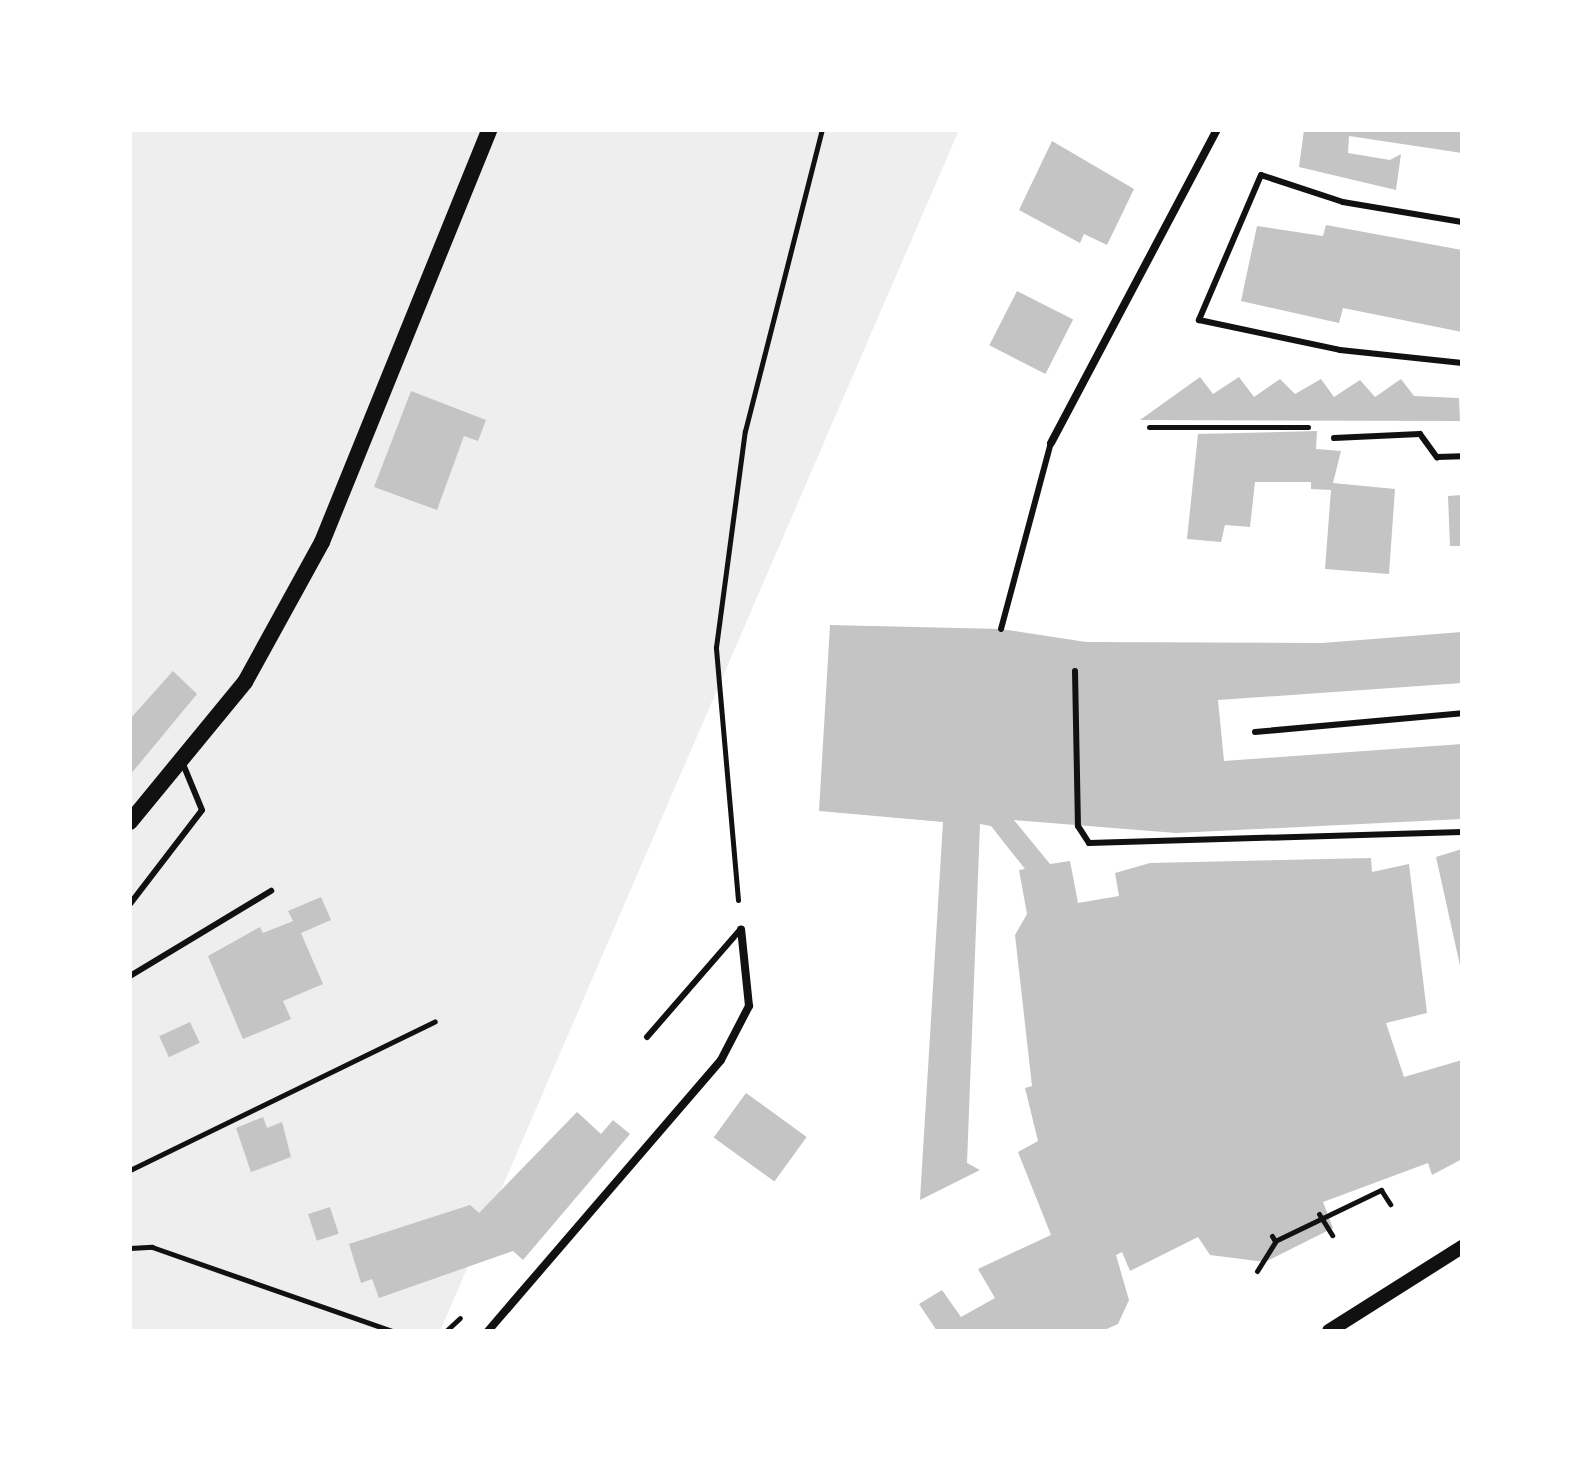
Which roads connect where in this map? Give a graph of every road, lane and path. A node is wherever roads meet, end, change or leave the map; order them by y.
1 (489, 130) edge
2 (822, 130) edge
3 (1217, 130) edge
4 (1462, 222) edge
5 (1462, 363) edge
6 (1149, 427) dead end
7 (1334, 438) joint
8 (1051, 443) joint
9 (1462, 456) edge
10 (1001, 629) dead end
11 (1075, 671) dead end
12 (1462, 713) edge
13 (1255, 732) dead end
14 (183, 764) junction
15 (130, 822) edge
16 (1462, 832) edge
17 (271, 891) dead end
18 (130, 904) edge
19 (741, 929) junction
20 (130, 976) edge
21 (435, 1021) dead end
22 (647, 1037) dead end
23 (130, 1170) edge
24 (1390, 1204) dead end
25 (1319, 1214) junction
26 (1332, 1235) dead end
27 (1462, 1247) edge
28 (130, 1248) edge
29 (1257, 1271) dead end
30 (392, 1331) edge
31 (488, 1331) edge
32 (1329, 1331) edge

1 - 14 main road
2 - 19 path
3 - 8 street
4 - 5 lane
6 - 7 path
7 - 9 lane
8 - 10 lane
11 - 16 lane
12 - 13 lane
14 - 15 main road
14 - 18 lane
17 - 20 lane
19 - 22 lane
19 - 31 street
21 - 23 path
24 - 25 path
25 - 26 path
25 - 29 path
27 - 32 street
28 - 30 path

